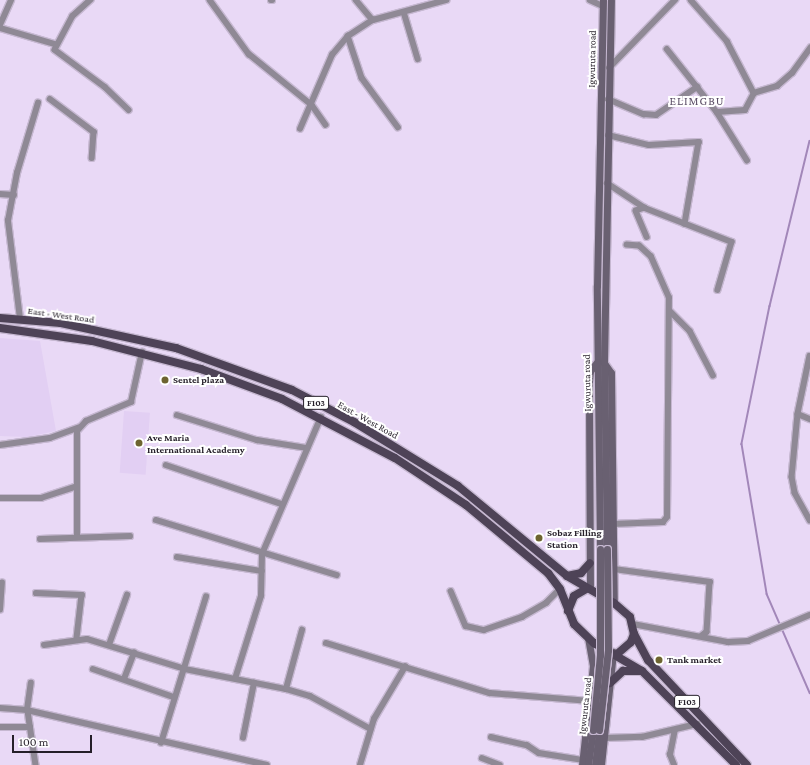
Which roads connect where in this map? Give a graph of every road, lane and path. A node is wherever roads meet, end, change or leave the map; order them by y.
1 (11, 0) edge
2 (91, 0) edge
3 (210, 0) edge
4 (356, 0) edge
5 (446, 0) edge
6 (590, 0) edge
7 (611, 0) edge
8 (675, 0) edge
9 (691, 0) edge
10 (83, 2) edge
11 (603, 3) edge
12 (404, 12) junction
13 (373, 20) junction
14 (0, 25) edge
15 (0, 28) edge
16 (348, 36) junction
17 (55, 44) junction
18 (810, 48) edge
19 (667, 49) dead end
20 (418, 59) dead end
21 (609, 68) junction
22 (697, 87) junction
23 (754, 93) junction
24 (50, 99) dead end
25 (608, 99) junction
26 (38, 103) dead end
27 (312, 105) junction
28 (129, 110) dead end
29 (717, 112) junction
30 (326, 125) dead end
31 (398, 127) dead end
32 (300, 129) dead end
33 (608, 136) junction
34 (92, 158) dead end
35 (747, 160) dead end
36 (607, 183) junction
37 (0, 194) edge
38 (14, 195) junction
39 (645, 208) junction
40 (685, 224) junction
41 (647, 237) dead end
42 (627, 245) dead end
43 (718, 290) dead end
44 (670, 311) junction
45 (0, 318) edge
46 (20, 319) junction
47 (0, 328) edge
48 (142, 352) junction
49 (810, 357) edge
50 (600, 362) junction
51 (713, 376) dead end
52 (798, 414) junction
53 (178, 415) dead end
54 (321, 417) junction
55 (810, 419) edge
56 (78, 428) junction
57 (0, 444) edge
58 (308, 448) junction
59 (166, 465) dead end
60 (75, 487) junction
61 (471, 497) junction
62 (0, 498) edge
63 (282, 504) junction
64 (466, 505) junction
65 (156, 520) dead end
66 (810, 520) edge
67 (612, 524) junction
68 (77, 535) junction
69 (130, 536) dead end
70 (40, 539) dead end
71 (262, 554) junction
72 (177, 557) dead end
73 (590, 563) junction
74 (614, 569) junction
75 (262, 571) junction
76 (337, 575) dead end
77 (567, 576) junction
78 (2, 583) dead end
79 (560, 589) junction
80 (588, 589) junction
81 (451, 591) dead end
82 (36, 593) dead end
83 (127, 595) dead end
84 (206, 597) dead end
85 (614, 602) junction
86 (0, 610) edge
87 (568, 611) junction
88 (810, 615) edge
89 (633, 624) junction
90 (302, 630) dead end
91 (634, 634) junction
92 (702, 636) junction
93 (77, 638) junction
94 (588, 638) junction
95 (326, 643) dead end
96 (44, 645) dead end
97 (109, 645) junction
98 (134, 653) junction
99 (615, 653) junction
100 (405, 667) junction
101 (94, 669) dead end
102 (185, 669) junction
103 (642, 671) junction
104 (124, 679) junction
105 (235, 679) junction
106 (31, 683) dead end
107 (254, 683) junction
108 (610, 683) junction
109 (286, 690) junction
110 (174, 697) junction
111 (590, 701) junction
112 (0, 708) edge
113 (28, 711) junction
114 (697, 724) junction
115 (0, 727) edge
116 (30, 727) junction
117 (371, 729) junction
118 (596, 730) junction
119 (676, 730) junction
120 (491, 737) dead end
121 (243, 738) dead end
122 (604, 738) junction
123 (161, 742) junction
124 (732, 754) junction
125 (482, 758) dead end
126 (584, 763) edge
127 (36, 765) edge
128 (267, 765) edge
129 (360, 765) edge
130 (500, 765) edge
131 (595, 765) edge
132 (600, 765) edge
133 (674, 765) edge
134 (736, 765) edge
135 (747, 765) edge

1 - 14 street
2 - 10 street
3 - 27 street
4 - 13 street
5 - 12 street
6 - 11 street
7 - 21 main road, Igwuruta road
8 - 21 street
9 - 23 street
10 - 17 street
11 - 50 main road, Igwuruta road
12 - 13 street
12 - 20 street
13 - 16 street
15 - 17 street
16 - 27 street
16 - 31 street
17 - 28 street
18 - 23 street
19 - 22 street
21 - 25 main road, Igwuruta road
22 - 25 street
22 - 29 street
23 - 29 street
24 - 34 street
25 - 33 main road, Igwuruta road
26 - 38 street
27 - 30 street
27 - 32 street
29 - 35 street
33 - 36 main road, Igwuruta road
33 - 40 street
36 - 39 street
36 - 50 main road, Igwuruta road
37 - 38 street
38 - 46 street
39 - 40 street
39 - 41 street
40 - 43 street
42 - 44 street
44 - 51 street
44 - 67 street
45 - 46 main road, East - West Road / F103
46 - 61 main road, East - West Road / F103
47 - 48 main road, East - West Road / F103
48 - 54 main road, East - West Road / F103
48 - 56 street
49 - 52 street
50 - 67 main road
50 - 73 main road
50 - 118 main road, Igwuruta road, bridge
52 - 55 street
52 - 66 street
53 - 58 street
54 - 58 street
54 - 64 main road, East - West Road / F103
56 - 57 street
56 - 60 street
58 - 63 street
59 - 63 street
60 - 62 street
60 - 68 street
61 - 64 main road
61 - 77 main road, East - West Road / F103
63 - 71 street
64 - 79 main road, East - West Road / F103
65 - 71 street
67 - 74 main road
68 - 69 street
68 - 70 street
71 - 75 street
71 - 76 street
72 - 75 street
73 - 77 main road
73 - 80 main road
74 - 85 main road
74 - 92 street
75 - 105 street
77 - 80 main road, East - West Road / F103
78 - 86 street
79 - 81 street
79 - 87 main road, East - West Road / F103
80 - 85 main road, East - West Road
80 - 87 main road
82 - 93 street
83 - 97 street
84 - 102 street
85 - 89 main road, East - West Road
87 - 94 main road
88 - 92 street
89 - 91 main road
89 - 92 street
90 - 109 street
91 - 99 main road
91 - 124 main road, F103
93 - 96 street
93 - 97 street
94 - 99 main road
94 - 111 main road
95 - 100 street
97 - 98 street
98 - 102 street
98 - 104 street
99 - 103 main road, F103
99 - 108 main road
100 - 111 street
100 - 117 street
101 - 104 street
102 - 105 street
102 - 110 street
103 - 108 main road
103 - 114 main road, F103
104 - 110 street
105 - 107 street
106 - 113 street
107 - 109 street
107 - 121 street
108 - 122 main road
109 - 117 street
110 - 123 street
111 - 126 main road
112 - 113 street
113 - 116 street
113 - 123 street
114 - 119 street
114 - 124 main road, F103
115 - 116 street
116 - 127 street
117 - 129 street
118 - 126 main road, Igwuruta road
118 - 131 main road, Igwuruta road
119 - 122 street
119 - 133 street
120 - 126 street
122 - 132 main road
123 - 128 street
124 - 134 main road, F103
124 - 135 main road, F103
125 - 130 street

